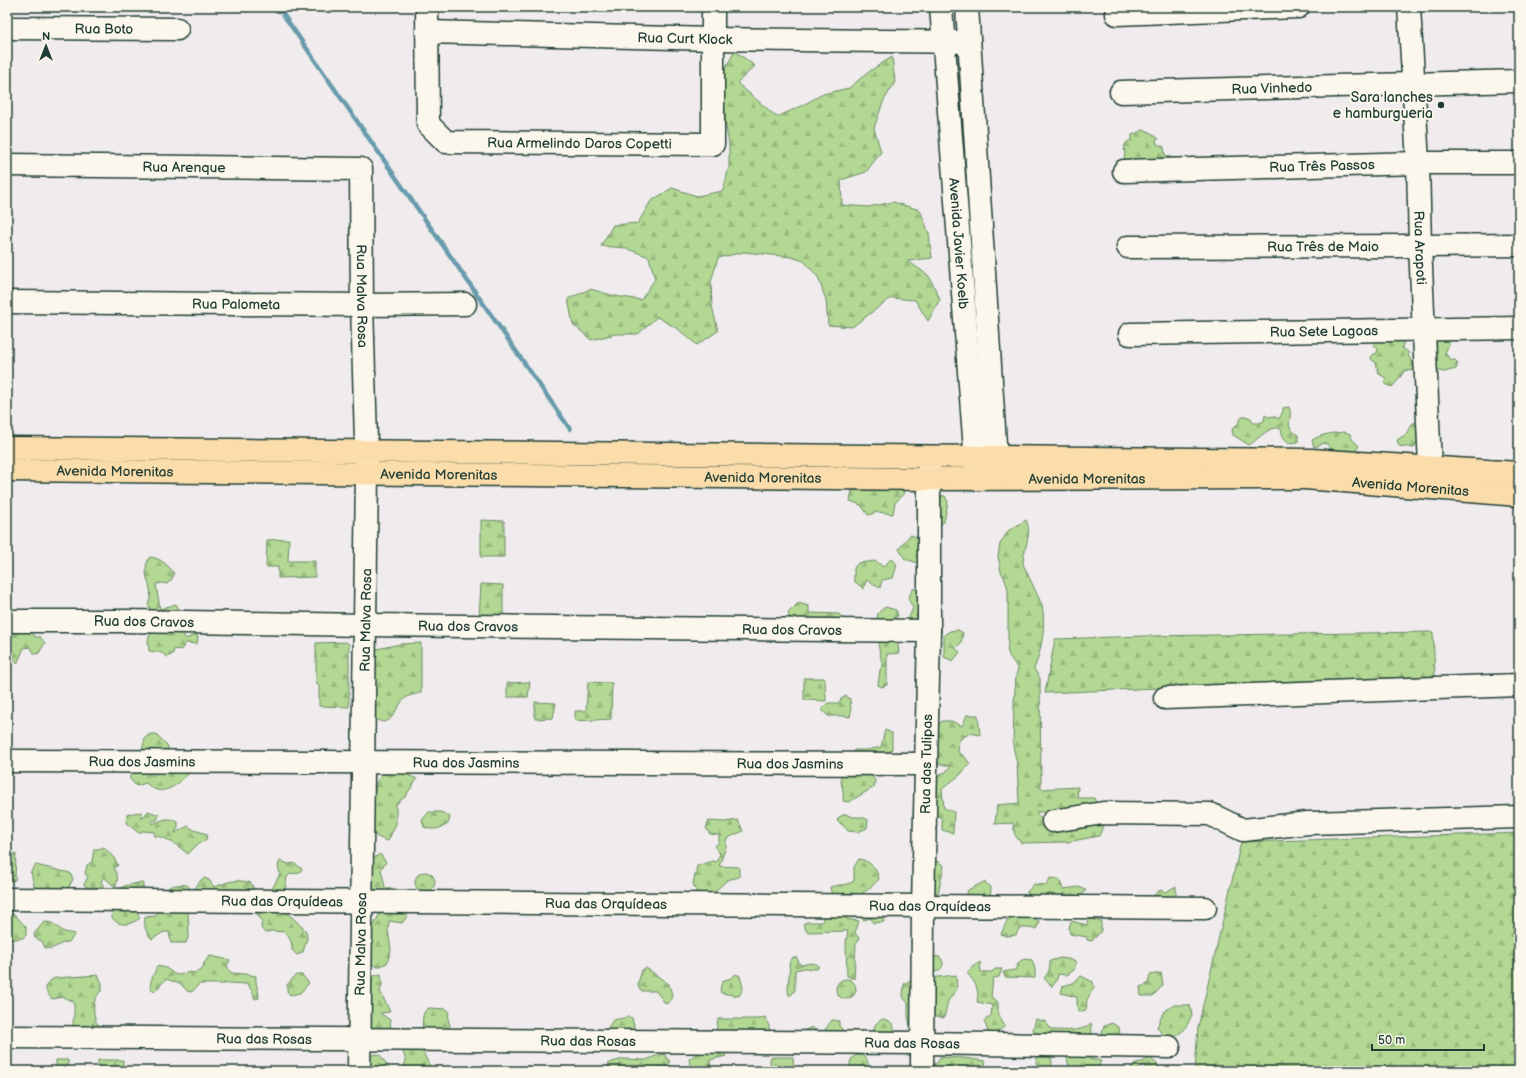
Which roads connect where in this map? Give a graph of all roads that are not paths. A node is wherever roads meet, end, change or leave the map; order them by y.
1 (427, 7) edge
2 (713, 7) edge
3 (941, 7) edge
4 (967, 7) edge
5 (1298, 7) edge
6 (1409, 7) edge
7 (1117, 14) dead end
8 (7, 28) edge
9 (177, 29) dead end
10 (427, 32) junction
11 (713, 39) junction
12 (944, 42) junction
13 (969, 42) junction
14 (1519, 81) edge
15 (1414, 83) junction
16 (1121, 92) dead end
17 (1418, 163) junction
18 (1519, 163) edge
19 (7, 165) edge
20 (361, 169) joint
21 (1124, 171) dead end
22 (1519, 245) edge
23 (1420, 246) junction
24 (1128, 247) dead end
25 (7, 302) edge
26 (465, 304) dead end
27 (362, 305) junction
28 (1519, 328) edge
29 (1424, 329) junction
30 (1130, 334) dead end
31 (7, 448) edge
32 (367, 452) junction
33 (929, 457) junction
34 (986, 457) junction
35 (7, 470) edge
36 (1519, 473) edge
37 (367, 474) junction
38 (1431, 478) junction
39 (929, 479) junction
40 (987, 479) junction
41 (1519, 495) edge
42 (7, 621) edge
43 (366, 625) junction
44 (929, 631) junction
45 (1519, 685) edge
46 (1165, 698) dead end
47 (7, 761) edge
48 (364, 762) junction
49 (926, 764) junction
50 (1519, 817) edge
51 (1053, 821) dead end
52 (7, 899) edge
53 (362, 902) junction
54 (923, 906) junction
55 (1205, 908) dead end
56 (7, 1036) edge
57 (360, 1038) junction
58 (922, 1043) junction
59 (1169, 1047) dead end
60 (359, 1071) edge
61 (922, 1071) edge

1 - 10 street
2 - 11 street
3 - 12 street, Avenida Javier Koelb
4 - 13 street
5 - 7 street
6 - 15 street, Rua Arapoti
8 - 9 street, Rua Boto
10 - 11 street, Rua Curt Klock
10 - 11 street, Rua Armelindo Daros Copetti
11 - 12 street, Rua Curt Klock
12 - 13 street, Rua Curt Klock
12 - 34 street, Avenida Javier Koelb
13 - 34 street
14 - 15 street, Rua Vinhedo
15 - 16 street, Rua Vinhedo
15 - 17 street, Rua Arapoti
17 - 18 street, Rua Três Passos
17 - 21 street, Rua Três Passos
17 - 23 street, Rua Arapoti
19 - 20 street, Rua Arenque
20 - 27 street, Rua Malva Rosa
22 - 23 street, Rua Três de Maio
23 - 24 street, Rua Três de Maio
23 - 29 street, Rua Arapoti
25 - 27 street, Rua Palometa
26 - 27 street, Rua Palometa
27 - 32 street, Rua Malva Rosa
28 - 29 street, Rua Sete Lagoas
29 - 30 street, Rua Sete Lagoas
29 - 38 street, Rua Arapoti
31 - 32 main road, Avenida Morenitas
32 - 33 main road, Avenida Morenitas
32 - 37 street, Rua Malva Rosa
33 - 34 main road, Avenida Morenitas
33 - 39 street, Rua das Tulipas
34 - 38 main road, Avenida Morenitas
34 - 40 street, Avenida Javier Koelb
35 - 37 main road, Avenida Morenitas
36 - 38 main road, Avenida Morenitas
37 - 39 main road, Avenida Morenitas
37 - 43 street, Rua Malva Rosa
38 - 40 main road, Avenida Morenitas
38 - 41 main road, Avenida Morenitas
39 - 40 main road, Avenida Morenitas
39 - 44 street, Rua das Tulipas
42 - 43 street, Rua dos Cravos
43 - 44 street, Rua dos Cravos
43 - 48 street, Rua Malva Rosa
44 - 49 street, Rua das Tulipas
45 - 46 street
47 - 48 street, Rua dos Jasmins
48 - 49 street, Rua dos Jasmins
48 - 53 street, Rua Malva Rosa
49 - 54 street, Rua das Tulipas
50 - 51 street
52 - 53 street, Rua das Orquídeas
53 - 54 street, Rua das Orquídeas
53 - 57 street, Rua Malva Rosa
54 - 55 street, Rua das Orquídeas
54 - 58 street, Rua das Tulipas
56 - 57 street, Rua das Rosas
57 - 58 street, Rua das Rosas
57 - 60 street, Rua Malva Rosa
58 - 59 street, Rua das Rosas
58 - 61 street, Rua das Tulipas

